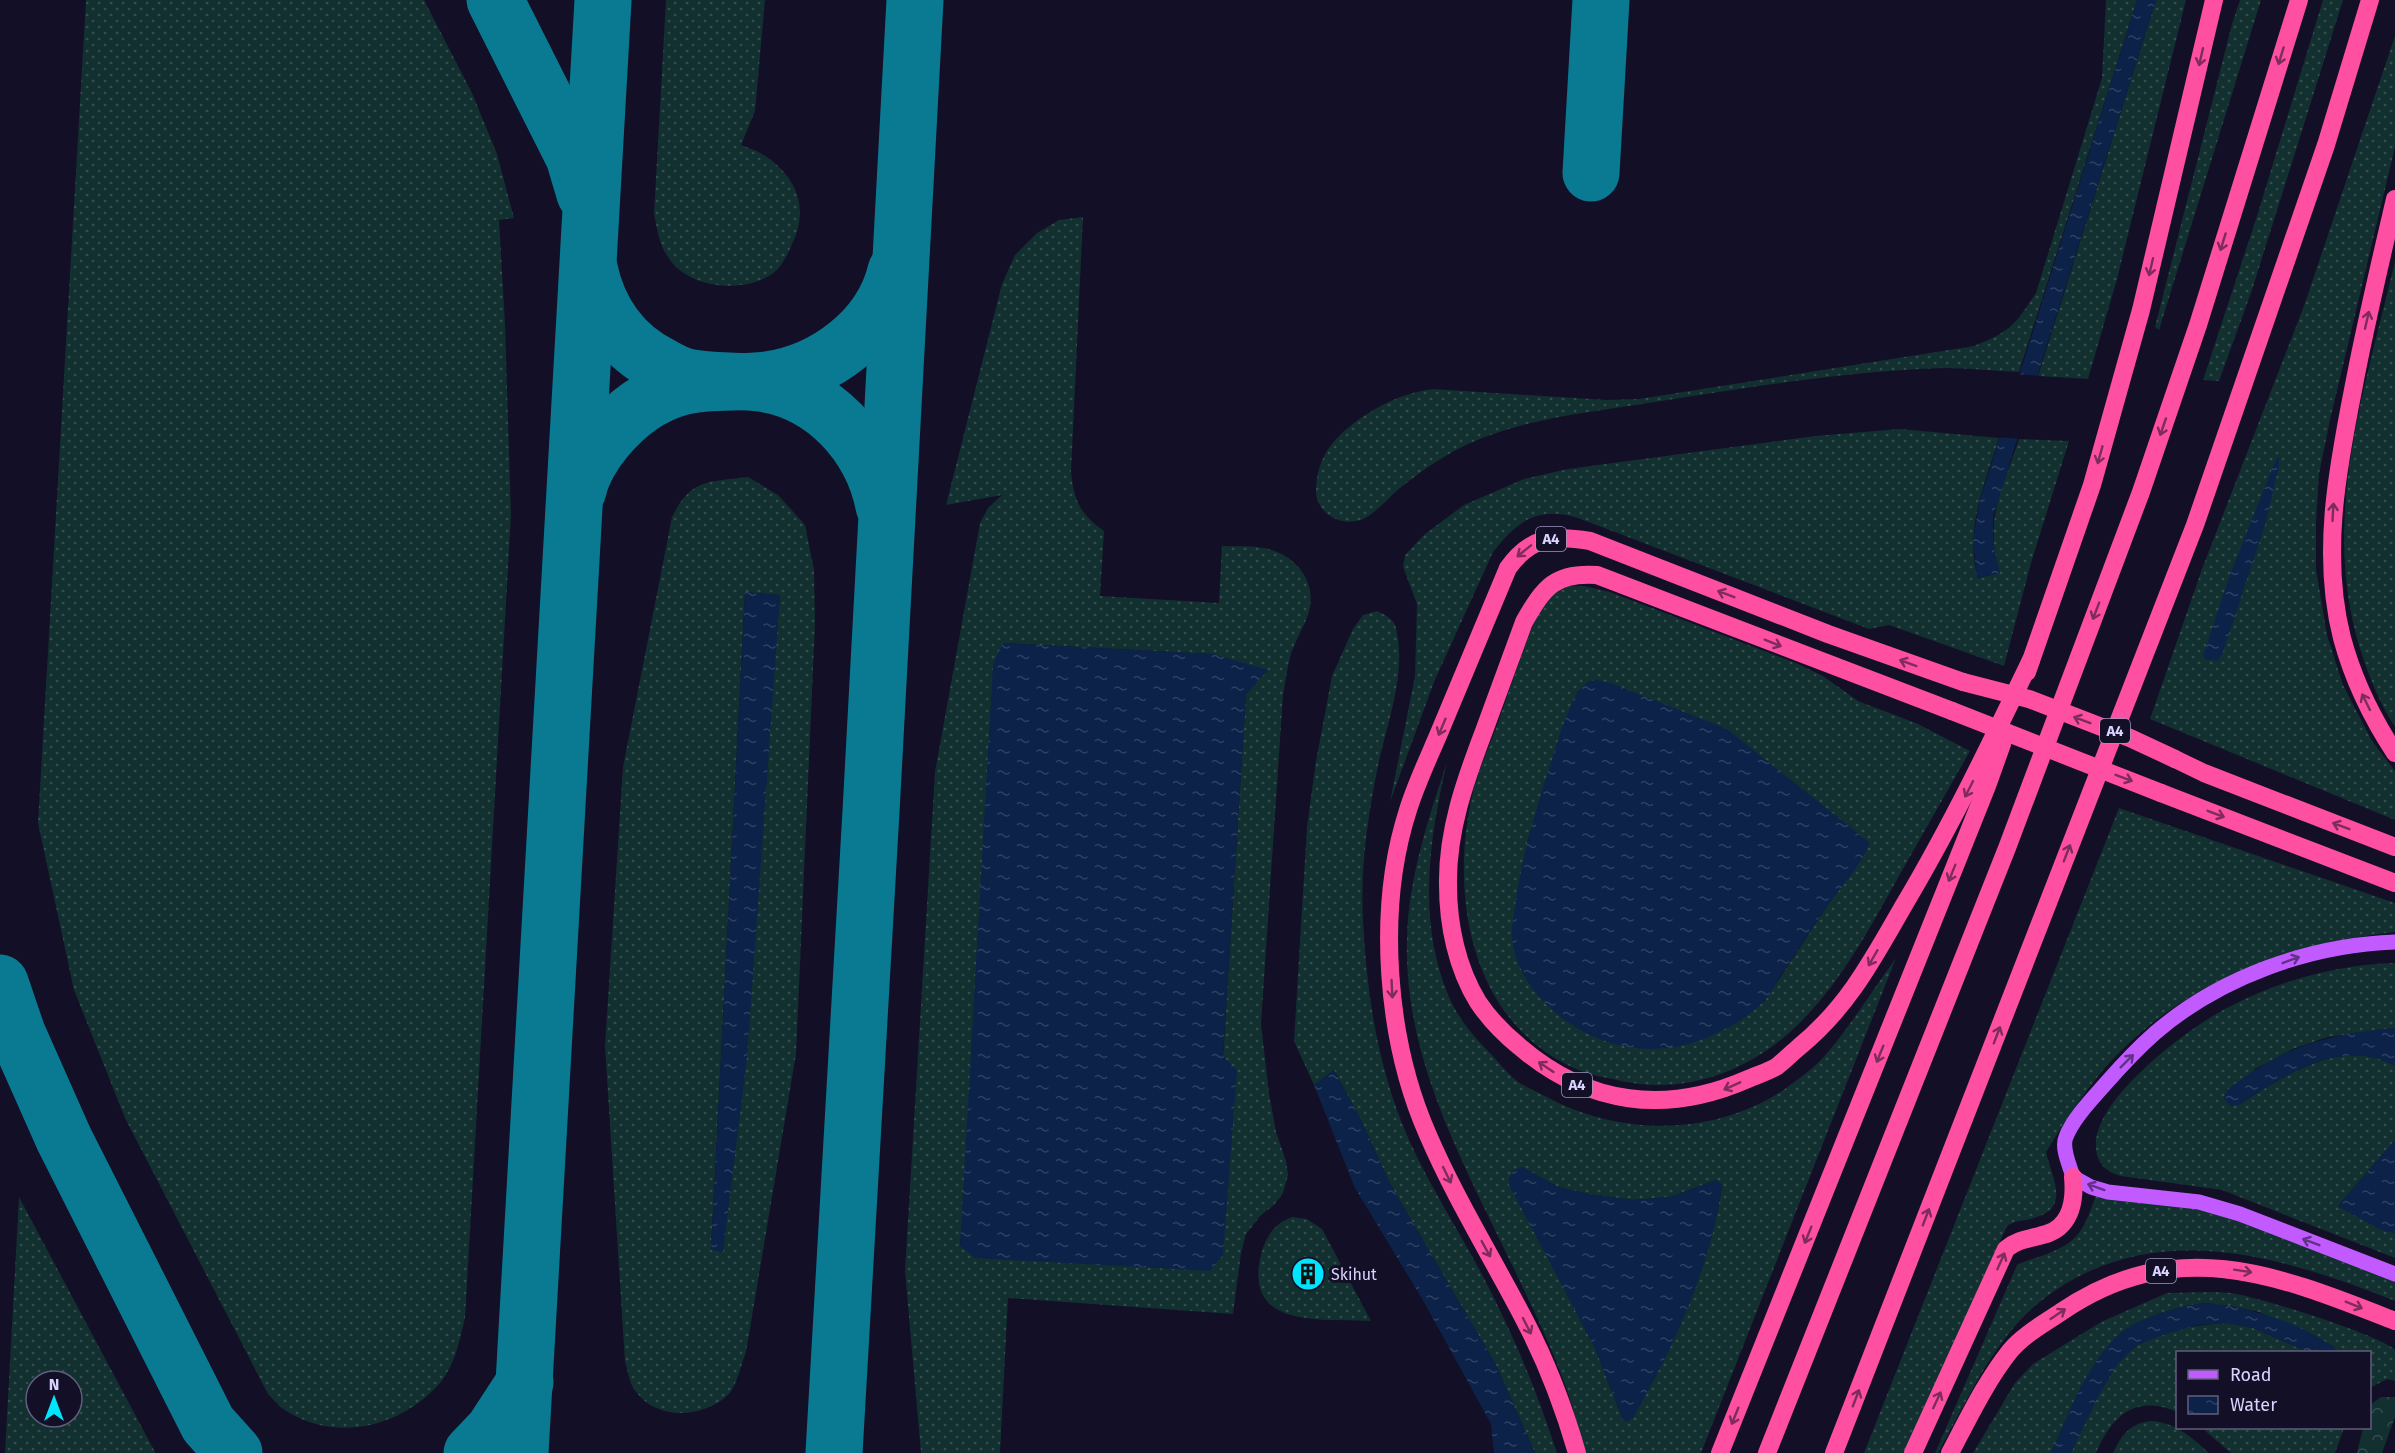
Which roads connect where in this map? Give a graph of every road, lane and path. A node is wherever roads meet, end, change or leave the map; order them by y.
1 (2214, 0) edge
2 (2299, 0) edge
3 (2370, 0) edge
4 (2395, 199) edge
5 (2031, 660) junction
6 (2395, 753) edge
7 (2395, 847) edge
8 (2395, 883) edge
9 (2395, 942) edge
10 (2073, 1177) junction
11 (2395, 1274) edge
12 (2387, 1318) edge
13 (2395, 1333) edge
14 (1577, 1453) edge
15 (1720, 1453) edge
16 (1767, 1453) edge
17 (1834, 1453) edge
18 (1913, 1453) edge
19 (1950, 1453) edge

1 -> 5 highway, A4
2 -> 16 highway
17 -> 3 highway, A4
6 -> 4 highway
5 -> 8 highway, A4, bridge
5 -> 15 highway, A4
7 -> 14 highway, A4, bridge
10 -> 9 main road
11 -> 10 main road
18 -> 10 highway
12 - 13 highway, A4
19 -> 12 highway, A4

